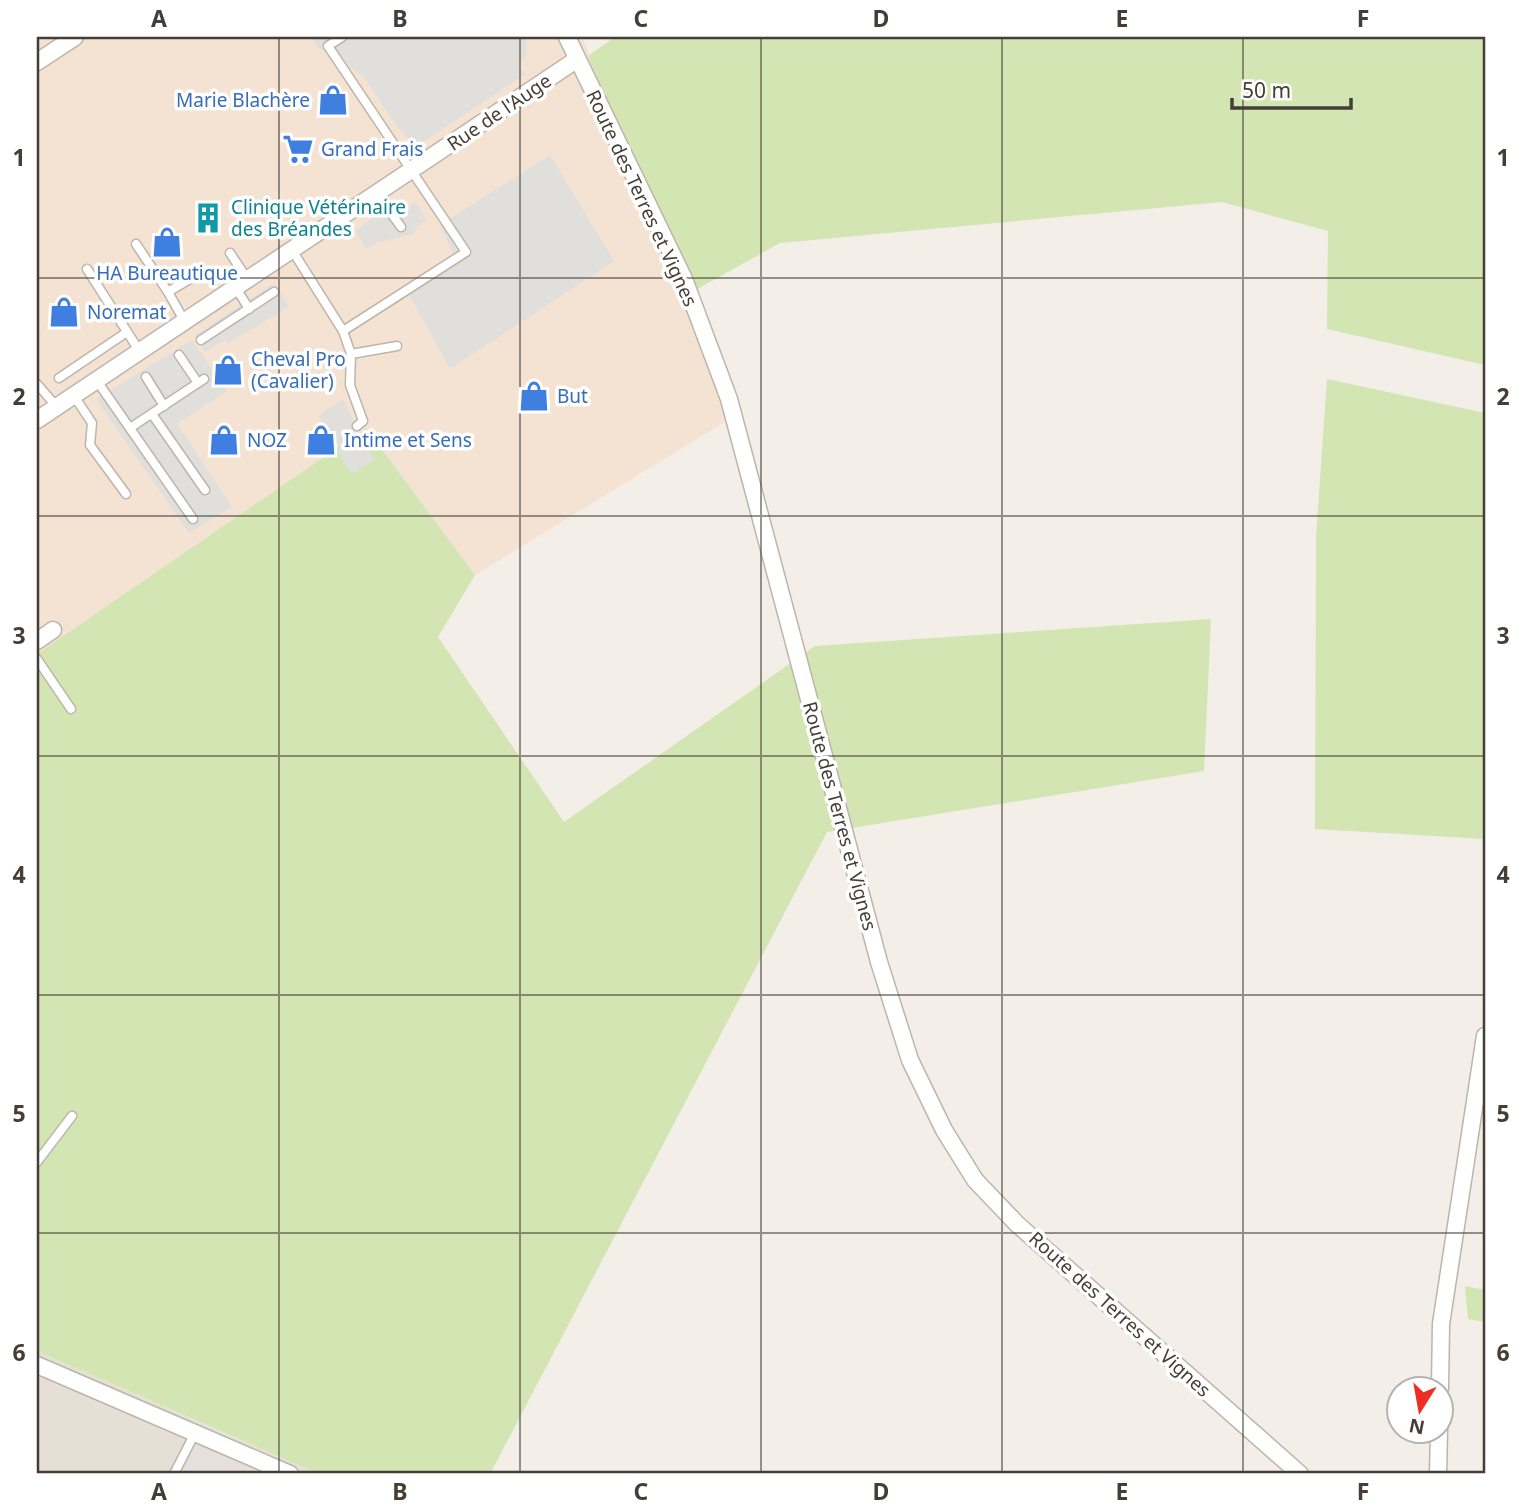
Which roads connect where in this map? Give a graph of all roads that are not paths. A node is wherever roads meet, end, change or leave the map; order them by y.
1 (75, 37) edge
2 (342, 37) edge
3 (567, 37) edge
4 (576, 60) junction
5 (37, 62) edge
6 (411, 170) junction
7 (377, 193) junction
8 (401, 227) dead end
9 (136, 244) dead end
10 (292, 250) junction
11 (230, 253) dead end
12 (87, 269) dead end
13 (188, 279) dead end
14 (242, 284) junction
15 (168, 292) junction
16 (274, 292) dead end
17 (249, 309) junction
18 (185, 322) junction
19 (343, 331) junction
20 (127, 332) junction
21 (201, 340) dead end
22 (397, 346) dead end
23 (140, 352) junction
24 (351, 354) junction
25 (179, 355) dead end
26 (146, 377) dead end
27 (59, 378) dead end
28 (97, 381) junction
29 (37, 384) edge
30 (74, 396) junction
31 (164, 406) junction
32 (57, 407) junction
33 (152, 414) junction
34 (37, 420) edge
35 (357, 426) dead end
36 (130, 428) junction
37 (205, 490) dead end
38 (126, 494) dead end
39 (193, 519) dead end
40 (53, 630) dead end
41 (37, 641) edge
42 (37, 659) edge
43 (71, 709) dead end
44 (1485, 1036) edge
45 (72, 1116) dead end
46 (37, 1162) edge
47 (37, 1365) edge
48 (1440, 1374) edge
49 (195, 1433) junction
50 (1439, 1444) edge
51 (174, 1474) edge
52 (289, 1474) edge
53 (1300, 1474) edge
54 (1438, 1474) edge

1 - 5 street
2 - 6 lane
3 - 4 street, Route des Terres et Vignes
4 - 6 street, Rue de l'Auge
4 - 53 street, Route des Terres et Vignes
6 - 7 street, Rue de l'Auge
6 - 19 lane
7 - 8 lane
7 - 10 street, Rue de l'Auge
9 - 15 lane
10 - 14 street, Rue de l'Auge
10 - 19 lane
11 - 14 lane
12 - 20 lane
13 - 15 lane
14 - 17 lane
14 - 18 street, Rue de l'Auge
15 - 18 lane
16 - 17 lane
17 - 21 lane
18 - 23 street, Rue de l'Auge
19 - 24 lane
20 - 23 lane
20 - 27 lane
22 - 24 lane
23 - 28 street, Rue de l'Auge
24 - 35 lane
25 - 31 lane
26 - 31 lane
28 - 30 street, Rue de l'Auge
28 - 36 lane
29 - 32 lane
30 - 32 street, Rue de l'Auge
30 - 38 lane
31 - 33 lane
32 - 34 street, Rue de l'Auge
33 - 36 lane
33 - 37 lane
36 - 39 lane
40 - 41 street
42 - 43 lane
44 - 48 street
45 - 46 lane
47 - 49 street
49 - 51 lane
49 - 52 street
50 - 54 street

